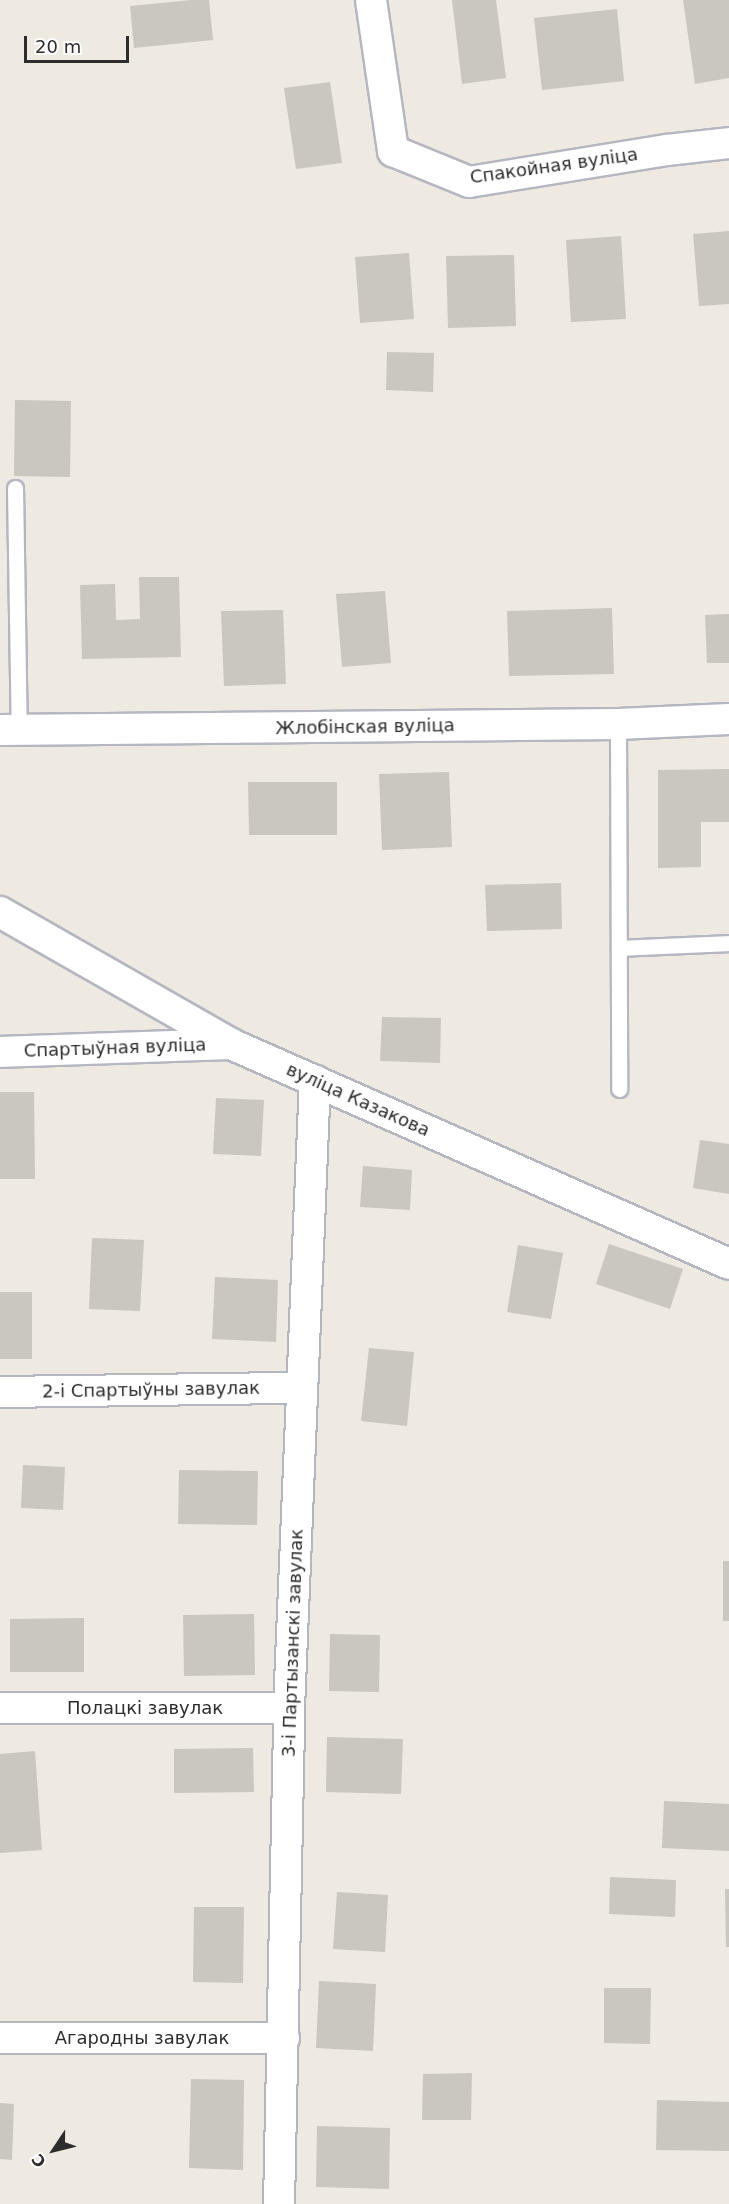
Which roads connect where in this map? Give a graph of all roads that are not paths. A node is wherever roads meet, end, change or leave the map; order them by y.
1 (371, 0) edge
2 (729, 143) edge
3 (15, 488) dead end
4 (729, 718) edge
5 (618, 724) junction
6 (10, 730) edge
7 (0, 912) edge
8 (729, 943) edge
9 (619, 948) junction
10 (231, 1044) junction
11 (0, 1052) edge
12 (315, 1081) junction
13 (619, 1089) dead end
14 (729, 1264) edge
15 (302, 1388) junction
16 (0, 1392) edge
17 (0, 1708) edge
18 (289, 1708) junction
19 (0, 2038) edge
20 (284, 2038) junction
21 (279, 2204) edge

1 - 2 street, Спакойная вуліца
3 - 6 lane
4 - 5 street, Жлобінская вуліца
5 - 6 street, Жлобінская вуліца
5 - 9 lane
7 - 10 street, вуліца Казакова
8 - 9 lane
9 - 13 lane
10 - 11 street, Спартыўная вуліца
10 - 12 street, вуліца Казакова
12 - 14 street, вуліца Казакова
12 - 15 street, 3-і Партызанскі завулак
15 - 16 street, 2-і Спартыўны завулак
15 - 18 street, 3-і Партызанскі завулак
17 - 18 street, Полацкі завулак
18 - 20 street, 3-і Партызанскі завулак
19 - 20 street, Агародны завулак
20 - 21 street, 3-і Партызанскі завулак

